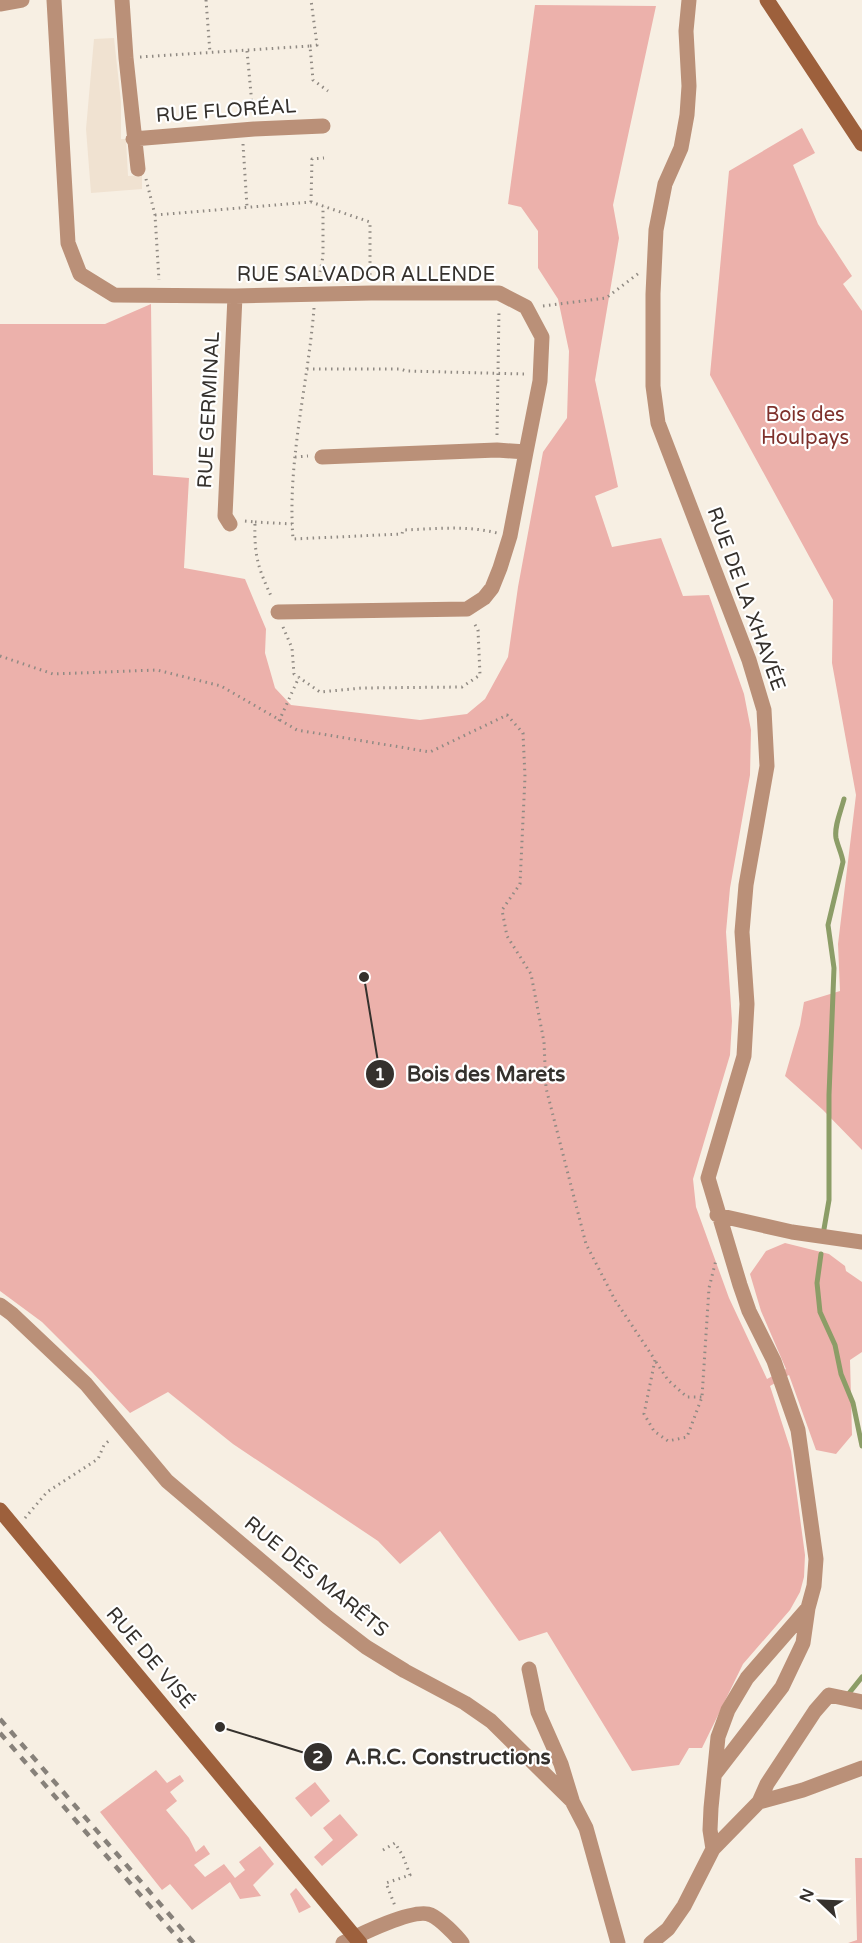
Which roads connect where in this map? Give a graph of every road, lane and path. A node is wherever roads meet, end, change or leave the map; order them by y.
1 (22, 0) edge
2 (54, 0) edge
3 (122, 0) edge
4 (206, 0) edge
5 (311, 0) edge
6 (689, 0) edge
7 (767, 0) edge
8 (0, 4) edge
9 (310, 46) junction
10 (247, 51) junction
11 (210, 53) junction
12 (126, 58) junction
13 (328, 91) dead end
14 (323, 126) dead end
15 (248, 129) junction
16 (133, 138) junction
17 (862, 144) edge
18 (324, 158) dead end
19 (138, 169) joint
20 (311, 202) junction
21 (322, 206) junction
22 (247, 207) junction
23 (155, 215) junction
24 (654, 261) junction
25 (159, 276) dead end
26 (371, 293) junction
27 (499, 293) junction
28 (315, 294) junction
29 (235, 296) junction
30 (526, 308) junction
31 (307, 369) dead end
32 (498, 372) junction
33 (541, 375) junction
34 (497, 450) junction
35 (526, 452) junction
36 (322, 457) dead end
37 (255, 522) junction
38 (230, 524) joint
39 (292, 524) dead end
40 (467, 609) junction
41 (278, 612) junction
42 (0, 656) edge
43 (299, 678) junction
44 (279, 721) junction
45 (717, 1215) junction
46 (726, 1242) junction
47 (862, 1242) edge
48 (0, 1305) edge
49 (655, 1360) junction
50 (702, 1396) junction
51 (112, 1437) dead end
52 (0, 1510) edge
53 (16, 1528) junction
54 (808, 1608) junction
55 (530, 1669) dead end
56 (862, 1702) edge
57 (862, 1768) edge
58 (715, 1774) junction
59 (572, 1801) junction
60 (759, 1802) junction
61 (713, 1849) junction
62 (383, 1850) dead end
63 (399, 1919) junction
64 (353, 1941) edge
65 (462, 1943) edge
66 (618, 1943) edge
67 (651, 1943) edge

1 - 8 street
2 - 29 street, RUE SALVADOR ALLENDE
3 - 12 street, RUE FLORÉAL
4 - 11 path
5 - 9 path
6 - 24 street, RUE DE LA XHAVÉE
7 - 17 street
9 - 10 path
9 - 13 path
10 - 11 path
10 - 15 path
11 - 12 path
12 - 16 street, RUE FLORÉAL
14 - 15 street, RUE FLORÉAL
15 - 16 street, RUE FLORÉAL
15 - 22 path
16 - 19 street, RUE FLORÉAL
18 - 20 path
19 - 23 path
20 - 21 path
20 - 22 path
21 - 26 path
21 - 28 path
22 - 23 path
23 - 25 path
24 - 30 path
24 - 45 street, RUE DE LA XHAVÉE
26 - 27 street, RUE SALVADOR ALLENDE
26 - 28 street, RUE SALVADOR ALLENDE
27 - 30 street, RUE SALVADOR ALLENDE
27 - 32 path
28 - 29 street, RUE SALVADOR ALLENDE
29 - 38 street, RUE GERMINAL
30 - 33 street
31 - 32 path
32 - 33 path
32 - 34 path
33 - 35 street
34 - 35 street
34 - 36 street
35 - 40 street
37 - 38 path
37 - 39 path
37 - 41 path
40 - 41 street
40 - 43 path
41 - 43 path
42 - 44 path
43 - 44 path
44 - 49 path
45 - 46 street, RUE DE LA XHAVÉE
45 - 47 street
46 - 50 path
46 - 54 street, RUE DE LA XHAVÉE
48 - 59 street, RUE DES MARÊTS
49 - 50 path
49 - 50 path
51 - 53 path
52 - 53 street, RUE DE VISÉ
53 - 64 street, RUE DE VISÉ
54 - 58 street, RUE DE LA XHAVÉE
54 - 58 street
55 - 59 street
56 - 60 street
57 - 60 street
58 - 61 street
59 - 66 street, RUE DES MARÊTS
60 - 61 street
61 - 67 street
62 - 63 path
63 - 64 street
63 - 65 street

